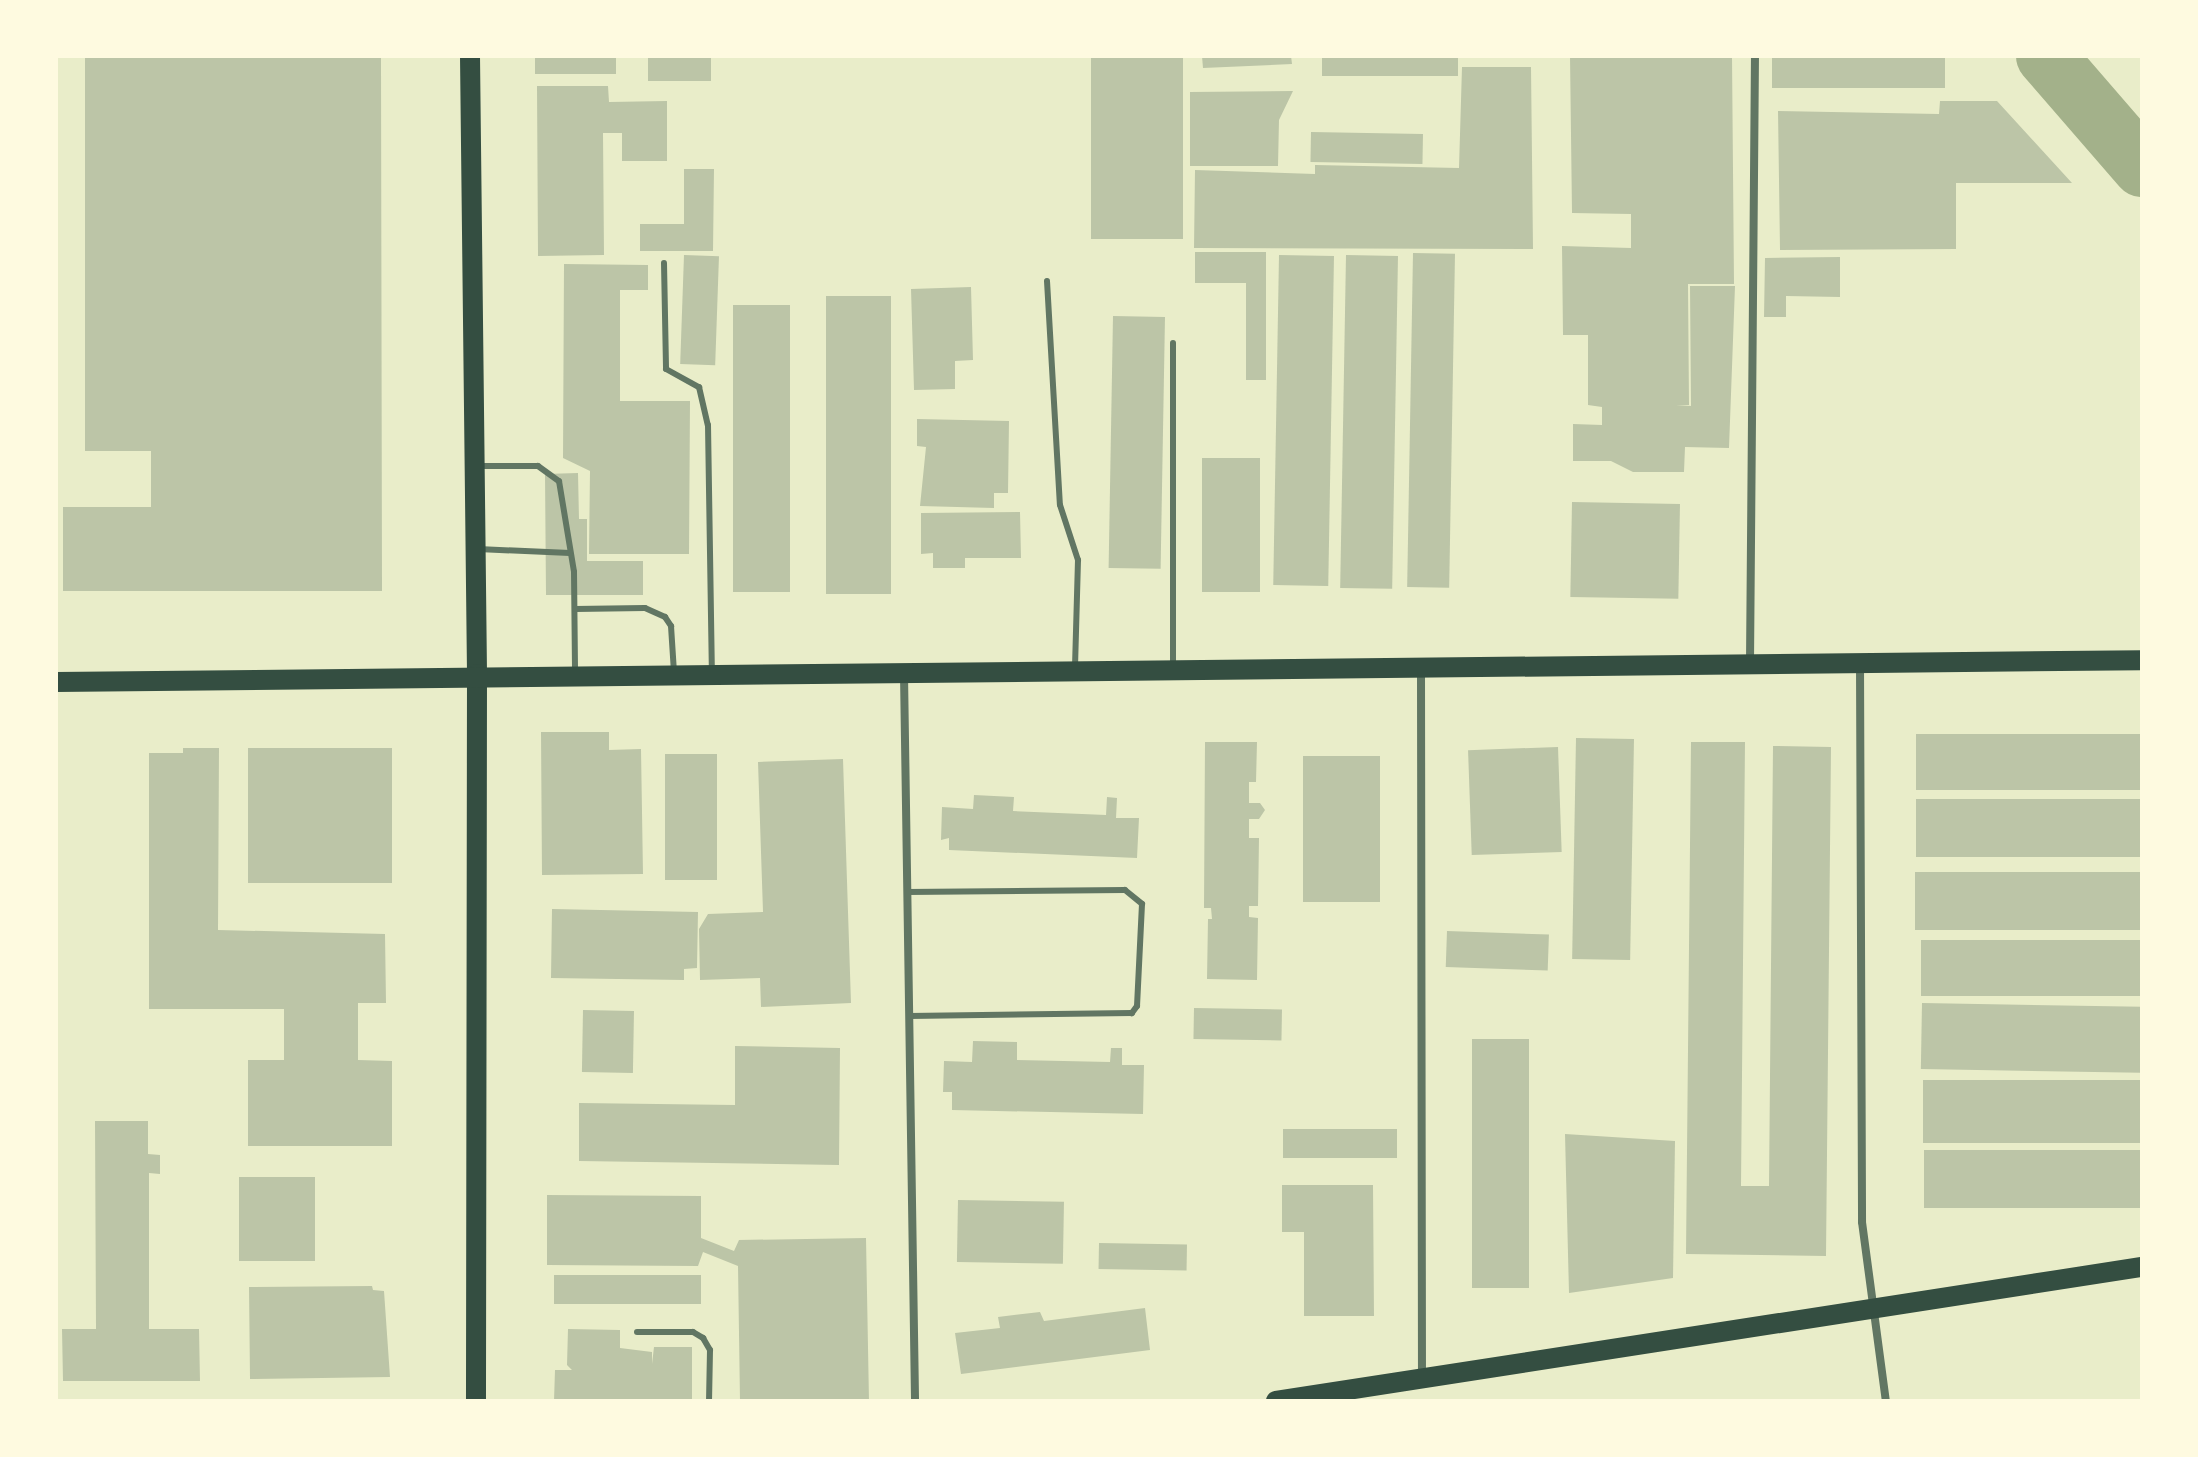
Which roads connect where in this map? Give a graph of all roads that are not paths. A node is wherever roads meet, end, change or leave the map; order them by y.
1 (470, 56) edge
2 (1755, 56) edge
3 (664, 263) dead end
4 (1047, 281) dead end
5 (1173, 343) dead end
6 (475, 466) junction
7 (476, 549) junction
8 (570, 553) junction
9 (575, 609) junction
10 (2142, 660) edge
11 (1750, 663) junction
12 (1860, 664) junction
13 (1421, 668) junction
14 (1173, 670) junction
15 (1075, 671) junction
16 (904, 672) junction
17 (575, 673) junction
18 (674, 673) junction
19 (712, 673) junction
20 (477, 674) junction
21 (56, 682) edge
22 (907, 892) junction
23 (909, 1016) junction
24 (2142, 1267) edge
25 (1873, 1308) junction
26 (637, 1332) dead end
27 (1422, 1382) junction
28 (476, 1401) edge
29 (709, 1401) edge
30 (915, 1401) edge
31 (1276, 1401) edge
32 (1886, 1401) edge

1 - 6 main road
2 - 11 street
3 - 19 lane
4 - 15 lane
5 - 14 lane
6 - 7 main road
6 - 8 lane
7 - 8 lane
7 - 20 main road
8 - 9 lane
9 - 17 lane
9 - 18 lane
10 - 12 main road
11 - 12 main road
11 - 13 main road
12 - 25 street
13 - 14 main road
13 - 27 street
14 - 15 main road
15 - 16 main road
16 - 19 main road
16 - 22 street
17 - 18 main road
17 - 20 main road
18 - 19 main road
20 - 21 main road
20 - 28 main road
22 - 23 street
22 - 23 lane
23 - 30 street
24 - 25 main road
25 - 27 main road
25 - 32 street
26 - 29 lane
27 - 31 main road

